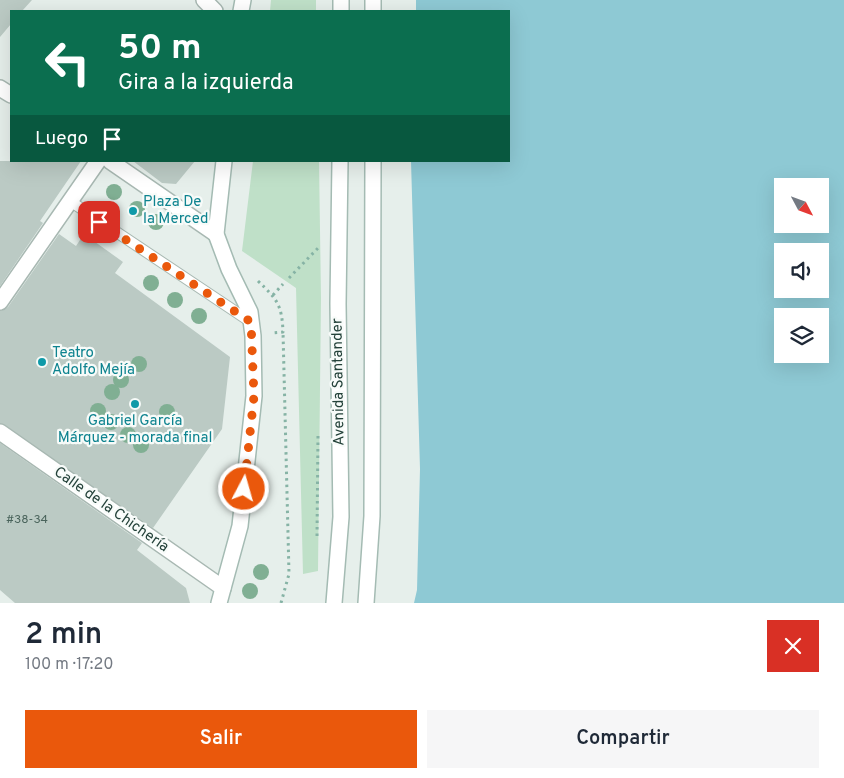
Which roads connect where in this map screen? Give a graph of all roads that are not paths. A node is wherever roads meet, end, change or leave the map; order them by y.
1 (204, 0) edge
2 (214, 10) edge
3 (97, 162) edge
4 (111, 162) edge
5 (224, 162) edge
6 (340, 162) edge
7 (373, 162) edge
8 (70, 202) junction
9 (216, 234) junction
10 (0, 302) edge
11 (251, 322) junction
12 (0, 432) edge
13 (221, 596) edge
14 (334, 603) edge
15 (366, 603) edge

1 - 2 street
3 - 8 street
4 - 9 street
5 - 9 street
6 - 14 street, Avenida Santander
7 - 15 street
8 - 10 street
8 - 11 lane
9 - 11 street
11 - 13 street
12 - 13 street, Calle de la Chichería

